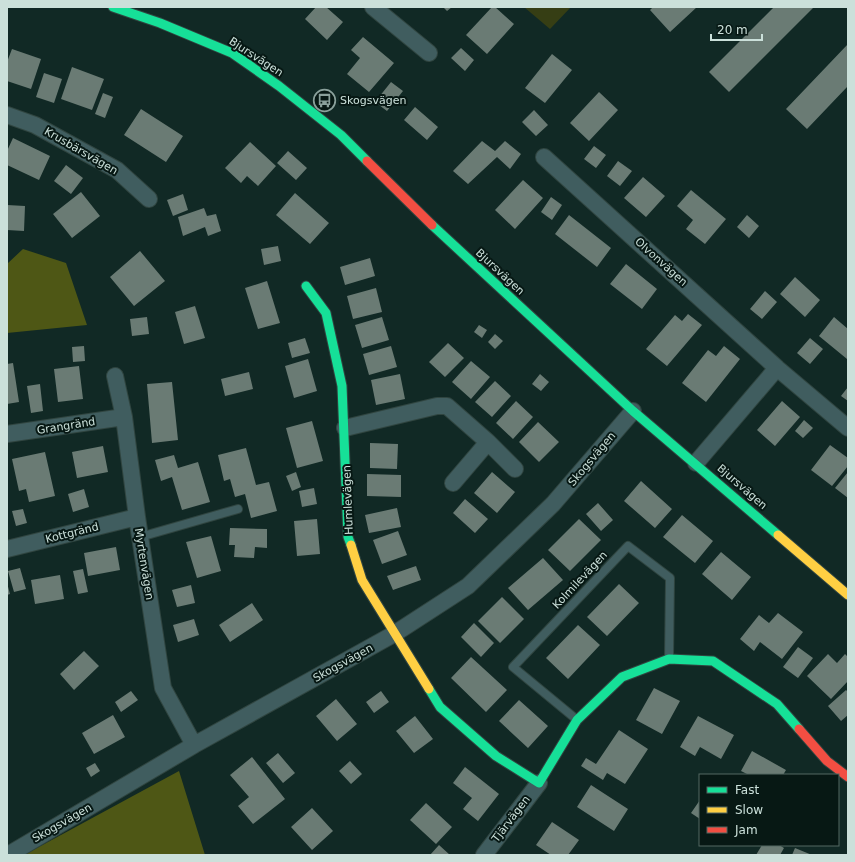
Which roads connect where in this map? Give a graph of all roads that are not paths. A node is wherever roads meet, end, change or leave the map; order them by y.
1 (112, 7) edge
2 (373, 7) edge
3 (429, 53) dead end
4 (7, 115) edge
5 (544, 156) dead end
6 (149, 199) dead end
7 (306, 286) dead end
8 (777, 368) junction
9 (116, 376) dead end
10 (633, 411) junction
11 (124, 417) junction
12 (345, 428) junction
13 (848, 428) edge
14 (7, 434) edge
15 (488, 442) junction
16 (696, 463) junction
17 (515, 469) dead end
18 (453, 483) dead end
19 (238, 509) dead end
20 (136, 517) junction
21 (140, 537) junction
22 (7, 549) edge
23 (848, 595) edge
24 (394, 634) junction
25 (669, 659) junction
26 (577, 720) junction
27 (194, 745) junction
28 (848, 776) edge
29 (539, 783) junction
30 (8, 855) edge
31 (484, 855) edge

1 - 10 street, Bjursvägen
2 - 3 street
4 - 6 street, Krusbärsvägen
5 - 8 street, Olvonvägen
7 - 12 street, Humlevägen
8 - 13 street, Olvonvägen
8 - 16 street
9 - 11 street, Myrtenvägen
10 - 16 street, Bjursvägen
10 - 24 street, Skogsvägen
11 - 14 street, Grangränd
11 - 20 street, Myrtenvägen
12 - 15 street
12 - 24 street, Humlevägen
15 - 17 street
15 - 18 street
16 - 23 street, Bjursvägen
19 - 21 lane
20 - 21 street, Myrtenvägen
20 - 22 street, Kottgränd
21 - 27 street, Myrtenvägen
24 - 27 street, Skogsvägen
24 - 29 street
25 - 26 street
25 - 26 lane, Kolmilevägen
25 - 28 street
26 - 29 street
27 - 30 street, Skogsvägen
29 - 31 street, Tjärvägen

